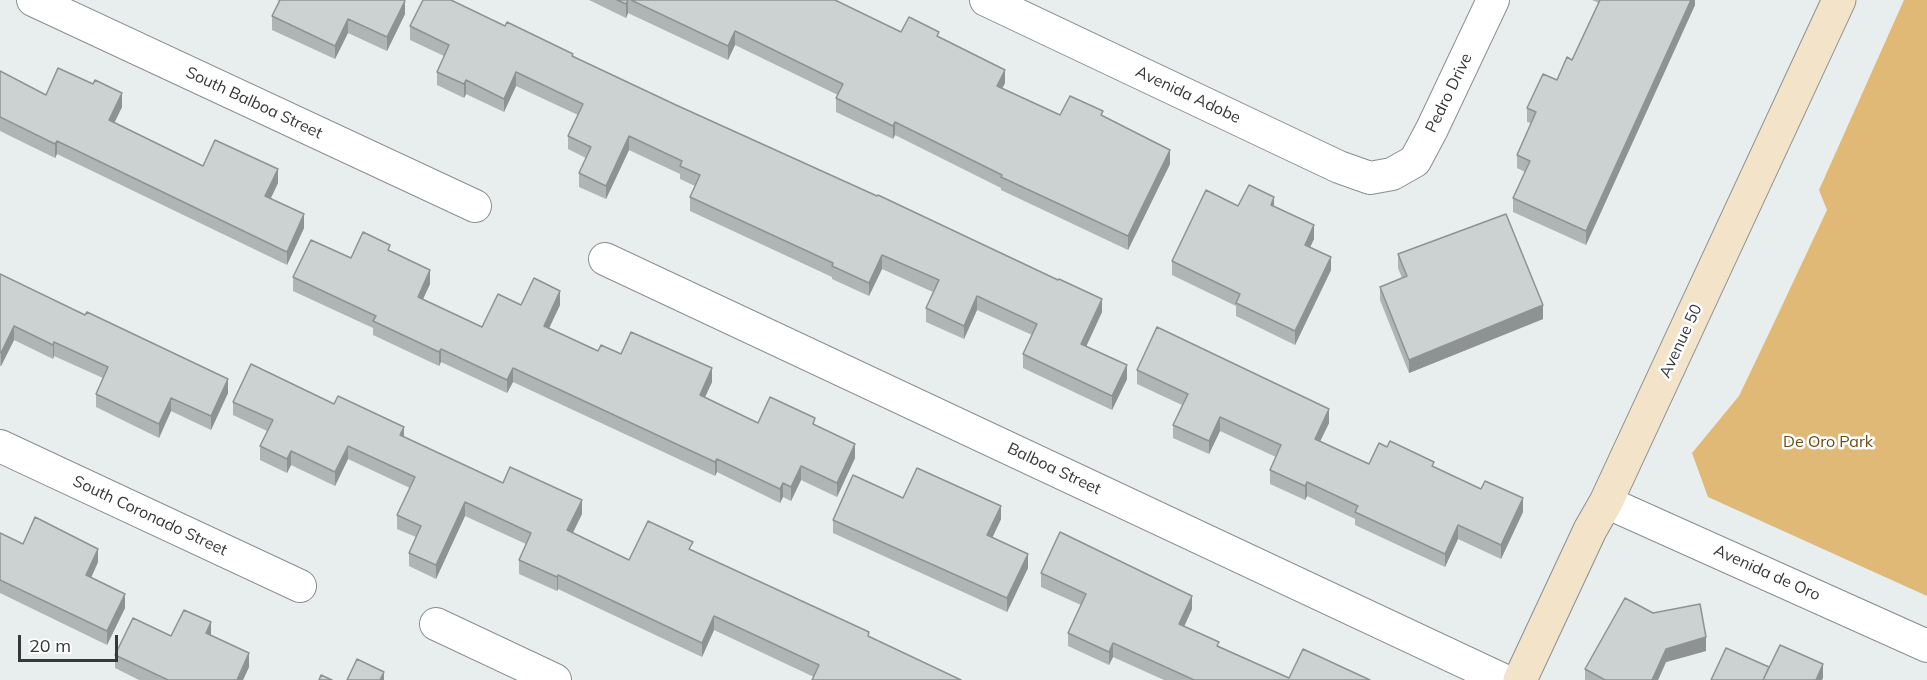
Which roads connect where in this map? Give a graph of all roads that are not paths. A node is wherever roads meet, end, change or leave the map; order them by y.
1 (33, 0) edge
2 (986, 0) edge
3 (1493, 0) edge
4 (1839, 0) edge
5 (1392, 174) joint
6 (475, 206) dead end
7 (605, 259) dead end
8 (0, 446) edge
9 (1606, 502) junction
10 (300, 586) dead end
11 (436, 624) dead end
12 (1927, 646) edge
13 (555, 680) edge
14 (1503, 680) edge
15 (1520, 680) edge

1 - 6 street, South Balboa Street
2 - 5 street, Avenida Adobe
3 - 5 street, Pedro Drive
4 - 9 main road, Avenue 50
7 - 14 street, Balboa Street
8 - 10 street, South Coronado Street
9 - 12 street, Avenida de Oro
9 - 15 main road, Avenue 50
11 - 13 street

